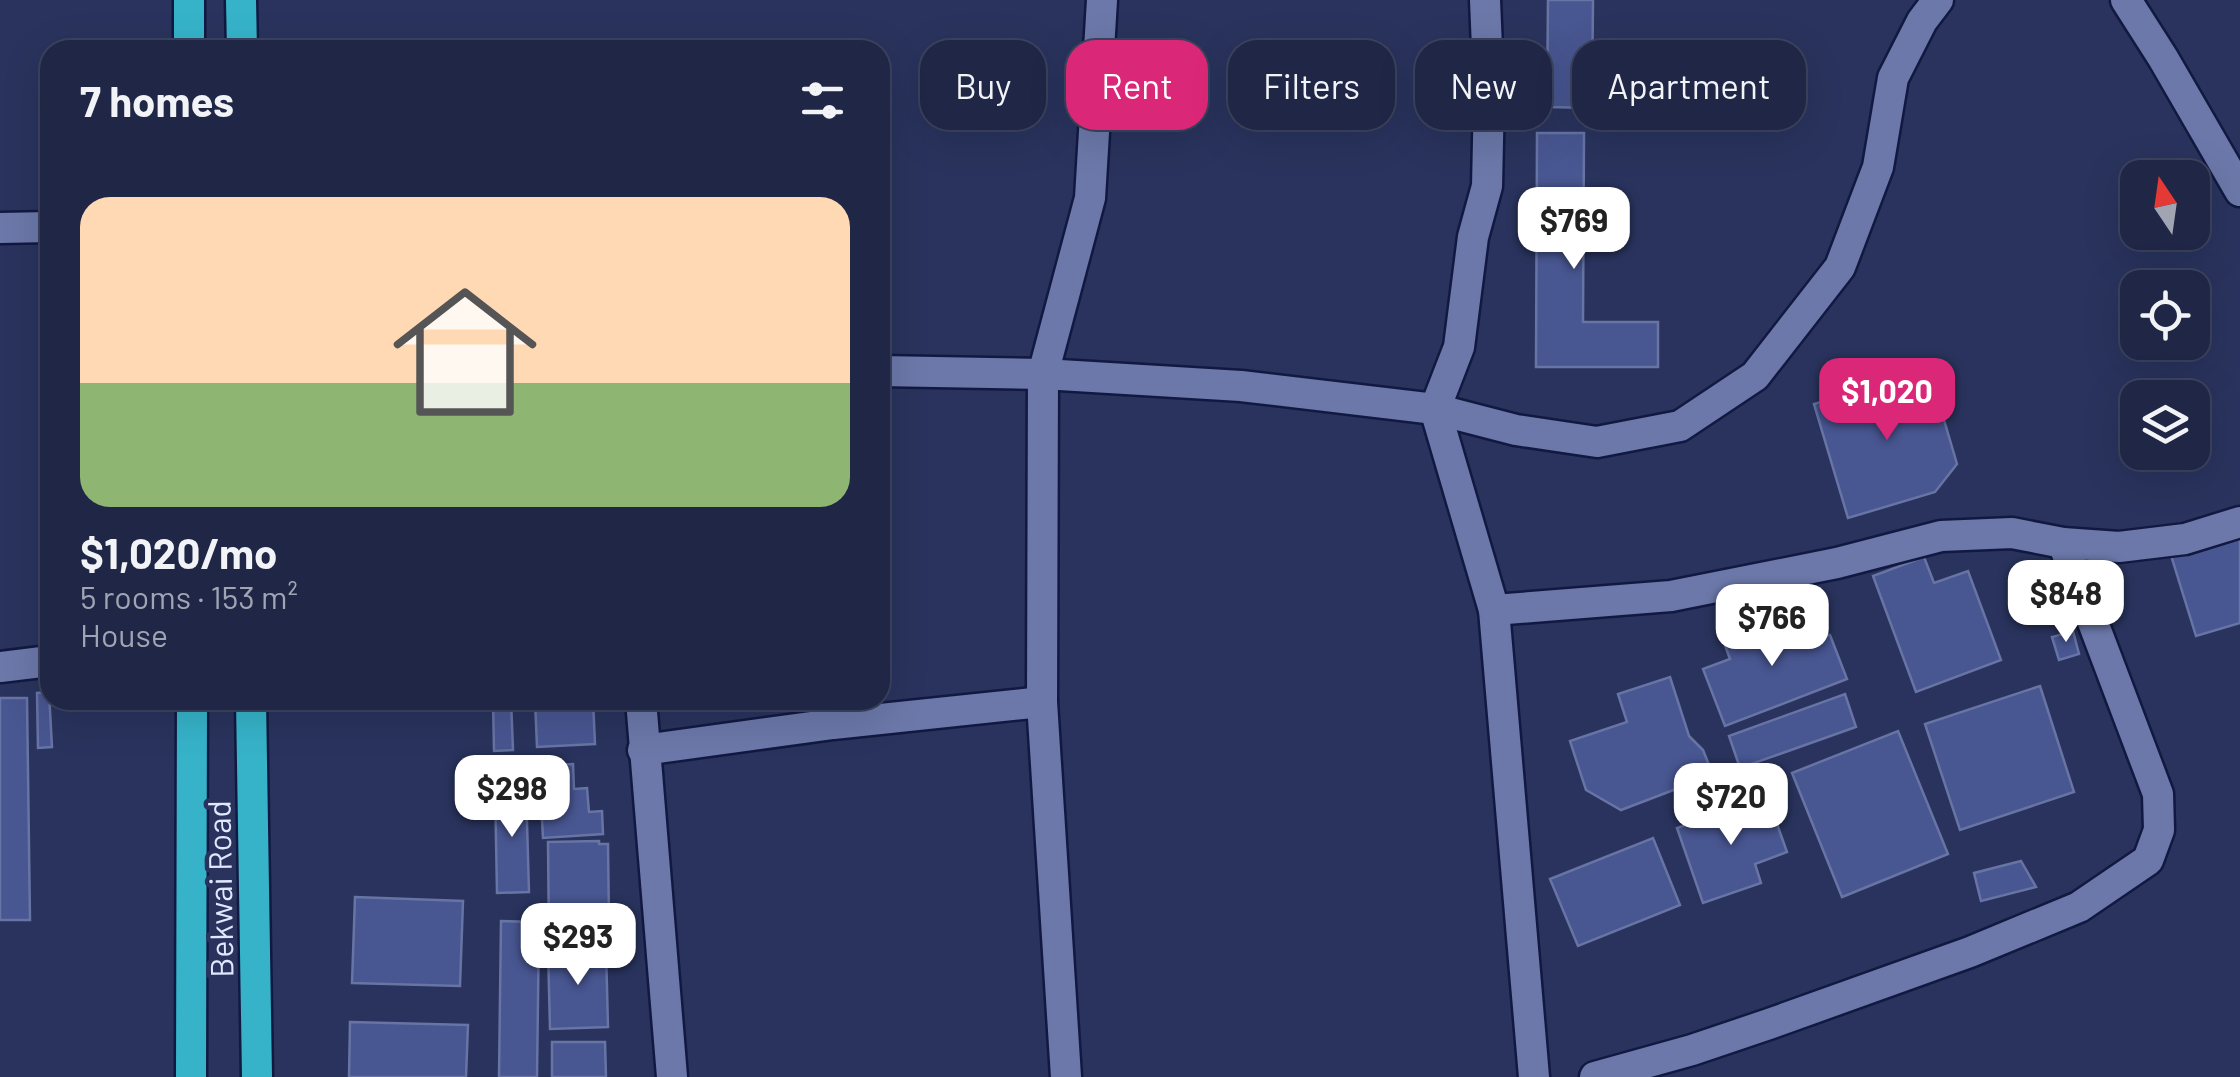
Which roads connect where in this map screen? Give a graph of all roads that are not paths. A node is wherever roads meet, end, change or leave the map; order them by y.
1 (189, 0) edge
2 (241, 0) edge
3 (1102, 0) edge
4 (1486, 0) edge
5 (1938, 0) edge
6 (2126, 0) edge
7 (189, 40) edge
8 (242, 40) edge
9 (2240, 192) edge
10 (0, 228) edge
11 (40, 228) edge
12 (890, 371) edge
13 (1043, 374) junction
14 (1435, 409) junction
15 (2240, 522) edge
16 (2063, 542) junction
17 (1494, 610) junction
18 (40, 663) edge
19 (0, 667) edge
20 (1042, 702) junction
21 (192, 710) edge
22 (252, 710) edge
23 (641, 710) edge
24 (643, 750) junction
25 (191, 1077) edge
26 (256, 1077) edge
27 (672, 1077) edge
28 (1066, 1077) edge
29 (1534, 1077) edge
30 (1595, 1077) edge

1 - 7 highway
2 - 8 highway
3 - 13 street
4 - 14 street
5 - 14 street
6 - 9 street
10 - 11 street
12 - 13 street
13 - 14 street
13 - 20 street
14 - 17 street
15 - 16 street
16 - 17 street
16 - 30 street
17 - 29 street
18 - 19 street
20 - 24 street
20 - 28 street
21 - 25 highway, Bekwai Road
22 - 26 highway, Bekwai Road
23 - 24 street
24 - 27 street

